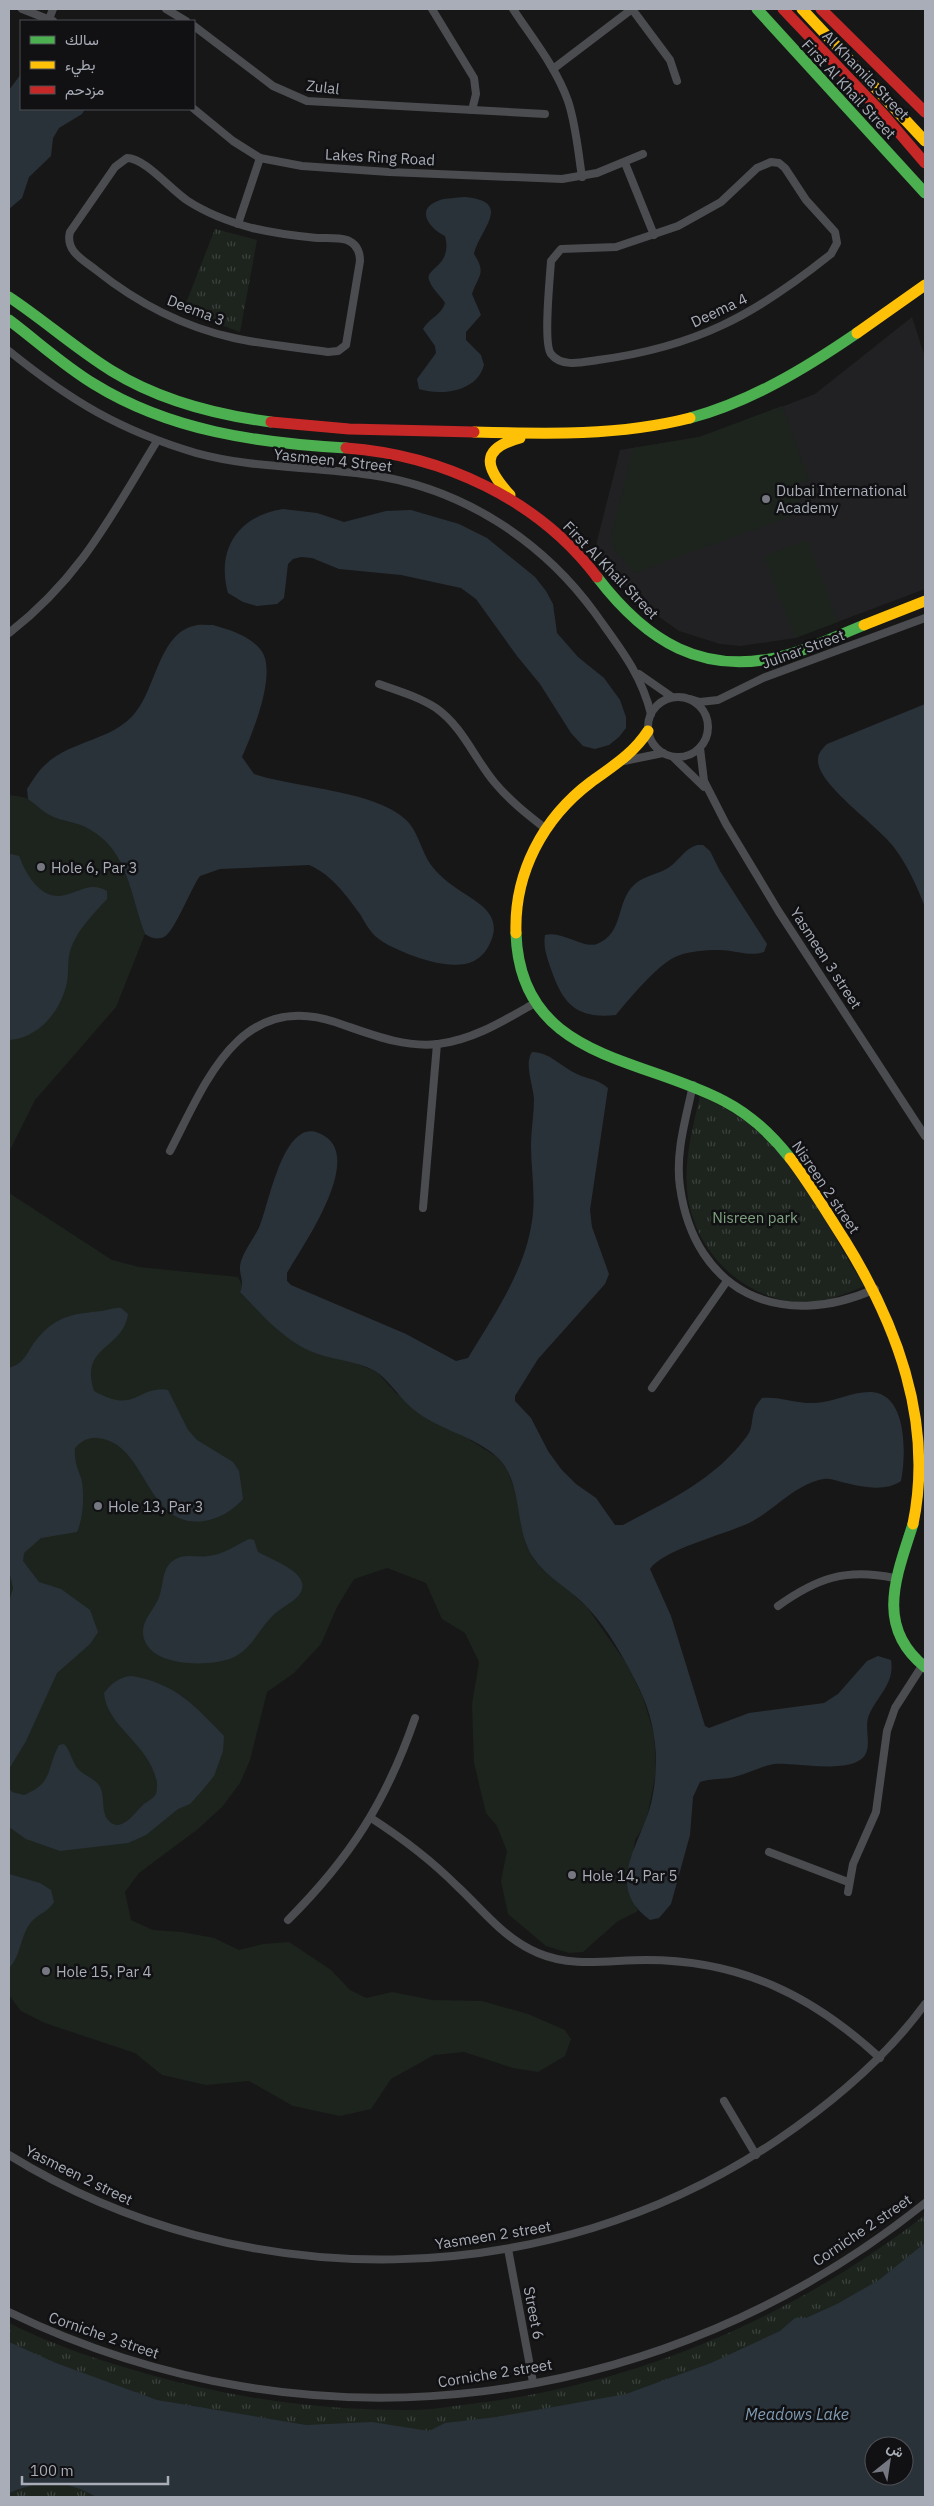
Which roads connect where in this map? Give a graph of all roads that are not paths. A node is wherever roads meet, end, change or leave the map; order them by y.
1 (22, 9) edge
2 (53, 9) edge
3 (166, 9) edge
4 (432, 9) edge
5 (512, 9) edge
6 (632, 9) edge
7 (757, 9) edge
8 (783, 9) edge
9 (802, 9) edge
10 (821, 9) edge
11 (38, 11) edge
12 (51, 20) edge
13 (184, 20) edge
14 (195, 27) edge
15 (552, 69) junction
16 (677, 81) dead end
17 (195, 110) edge
18 (472, 110) junction
19 (925, 112) edge
20 (545, 114) dead end
21 (925, 141) edge
22 (643, 154) dead end
23 (260, 158) junction
24 (625, 163) junction
25 (925, 163) edge
26 (582, 176) junction
27 (924, 193) edge
28 (238, 224) junction
29 (654, 235) junction
30 (925, 278) edge
31 (921, 288) edge
32 (9, 297) edge
33 (9, 320) edge
34 (9, 351) edge
35 (542, 434) junction
36 (157, 440) junction
37 (524, 509) junction
38 (925, 601) edge
39 (925, 618) edge
40 (9, 633) edge
41 (637, 673) junction
42 (380, 684) dead end
43 (672, 698) junction
44 (690, 700) junction
45 (651, 714) junction
46 (648, 731) junction
47 (700, 748) junction
48 (663, 753) junction
49 (672, 757) junction
50 (622, 762) junction
51 (708, 792) junction
52 (546, 829) junction
53 (535, 1003) junction
54 (438, 1044) junction
55 (694, 1085) junction
56 (925, 1136) edge
57 (170, 1151) dead end
58 (423, 1208) dead end
59 (727, 1281) junction
60 (875, 1289) junction
61 (652, 1388) dead end
62 (894, 1578) junction
63 (778, 1606) dead end
64 (924, 1666) edge
65 (415, 1718) dead end
66 (372, 1818) junction
67 (769, 1852) dead end
68 (848, 1882) junction
69 (848, 1892) dead end
70 (288, 1920) dead end
71 (925, 2004) edge
72 (880, 2058) junction
73 (724, 2101) dead end
74 (756, 2154) junction
75 (9, 2155) edge
76 (925, 2203) edge
77 (508, 2249) junction
78 (9, 2312) edge
79 (533, 2382) junction

1 - 11 street
2 - 12 street
3 - 13 street
4 - 18 street
5 - 15 street
6 - 15 street
6 - 16 street
7 - 27 main road, First Al Khail Street
8 - 25 main road, Al Khamila Street
9 - 21 main road, Al Khamila Street
10 - 19 main road
11 - 12 street
14 - 18 street, Zulal
15 - 26 street
17 - 23 street, Lakes Ring Road
18 - 20 street, Zulal
22 - 24 street, Lakes Ring Road
23 - 26 street, Lakes Ring Road
23 - 28 street
24 - 26 street, Lakes Ring Road
24 - 29 street
28 - 28 street, Deema 3
29 - 29 street, Deema 4
30 - 31 main road
31 - 35 main road
32 - 35 main road
33 - 37 main road, First Al Khail Street
34 - 36 street, Yasmeen 4 Street
35 - 37 main road
36 - 40 street
36 - 41 street, Yasmeen 4 Street
37 - 38 main road, First Al Khail Street
39 - 44 street, Julnar Street
41 - 43 street
41 - 45 street
42 - 52 street
43 - 44 street
43 - 45 street
44 - 47 street
45 - 46 street
46 - 48 street
46 - 50 main road, Nisreen 2 street
47 - 49 street
47 - 51 street, Yasmeen 3 street
48 - 49 street
48 - 50 street, Nisreen 2 street
49 - 51 street, Yasmeen 3 street
50 - 52 main road, Nisreen 2 street
51 - 56 street, Yasmeen 3 street
52 - 53 main road, Nisreen 2 street
53 - 54 street
53 - 55 main road, Nisreen 2 street
54 - 57 street
54 - 58 street
55 - 59 street
55 - 60 main road, Nisreen 2 street
59 - 60 street
59 - 61 street
60 - 62 main road, Nisreen 2 street
62 - 63 street
62 - 64 main road, Nisreen 2 street
64 - 68 street
65 - 66 street
66 - 70 street
66 - 72 street
67 - 68 street
68 - 69 street
71 - 72 street, Yasmeen 2 street
72 - 74 street, Yasmeen 2 street
73 - 74 street
74 - 77 street, Yasmeen 2 street
75 - 77 street, Yasmeen 2 street
76 - 79 street, Corniche 2 street
77 - 79 street, Street 6
78 - 79 street, Corniche 2 street

